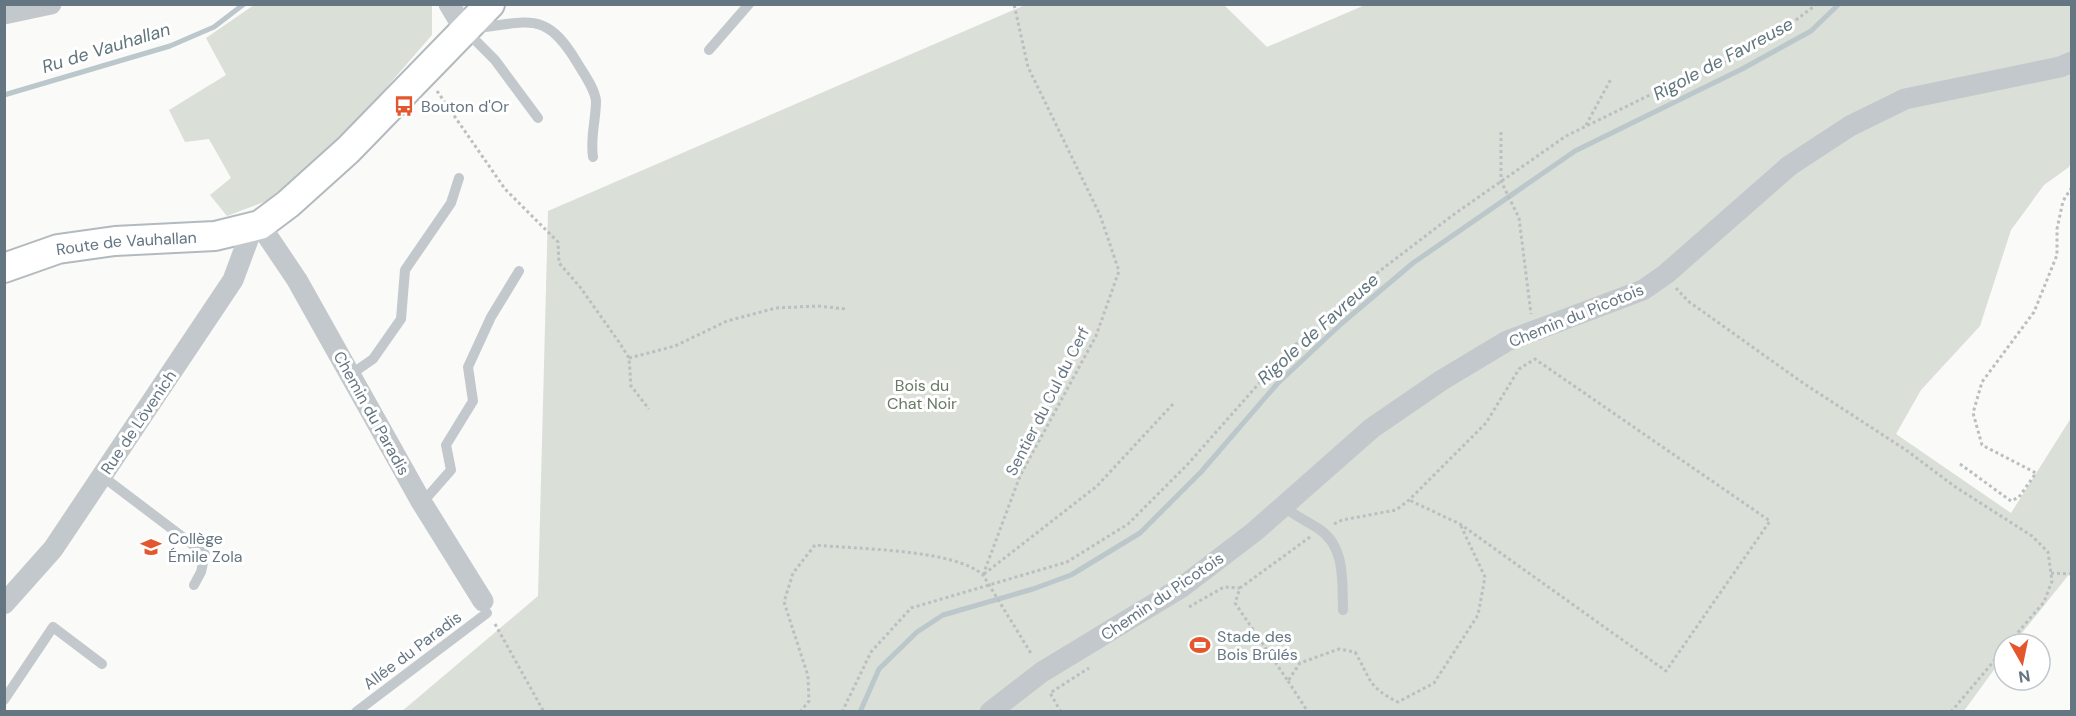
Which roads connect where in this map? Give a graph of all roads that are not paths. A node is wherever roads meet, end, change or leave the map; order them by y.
1 (51, 4) edge
2 (449, 4) edge
3 (490, 4) edge
4 (749, 4) edge
5 (4, 14) edge
6 (464, 29) junction
7 (708, 50) dead end
8 (2072, 62) edge
9 (538, 117) dead end
10 (593, 156) dead end
11 (459, 178) dead end
12 (256, 227) junction
13 (4, 268) edge
14 (519, 271) dead end
15 (350, 375) junction
16 (102, 476) junction
17 (422, 503) junction
18 (1284, 506) junction
19 (194, 585) dead end
20 (4, 604) edge
21 (485, 607) joint
22 (1343, 610) dead end
23 (102, 664) dead end
24 (4, 700) edge
25 (356, 711) edge
26 (990, 711) edge

1 - 5 street
2 - 6 street
3 - 6 main road
4 - 7 lane
6 - 9 lane
6 - 10 lane
6 - 12 main road
8 - 18 street, Chemin du Picotois
11 - 15 lane
12 - 13 main road, Route de Vauhallan
12 - 15 street, Chemin du Paradis
12 - 16 street, Rue de Lövenich
14 - 17 lane
15 - 17 street, Chemin du Paradis
16 - 19 lane
16 - 20 street, Rue de Lövenich
17 - 21 street, Chemin du Paradis
18 - 22 lane
18 - 26 street, Chemin du Picotois
21 - 25 lane, Allée du Paradis
23 - 24 lane

